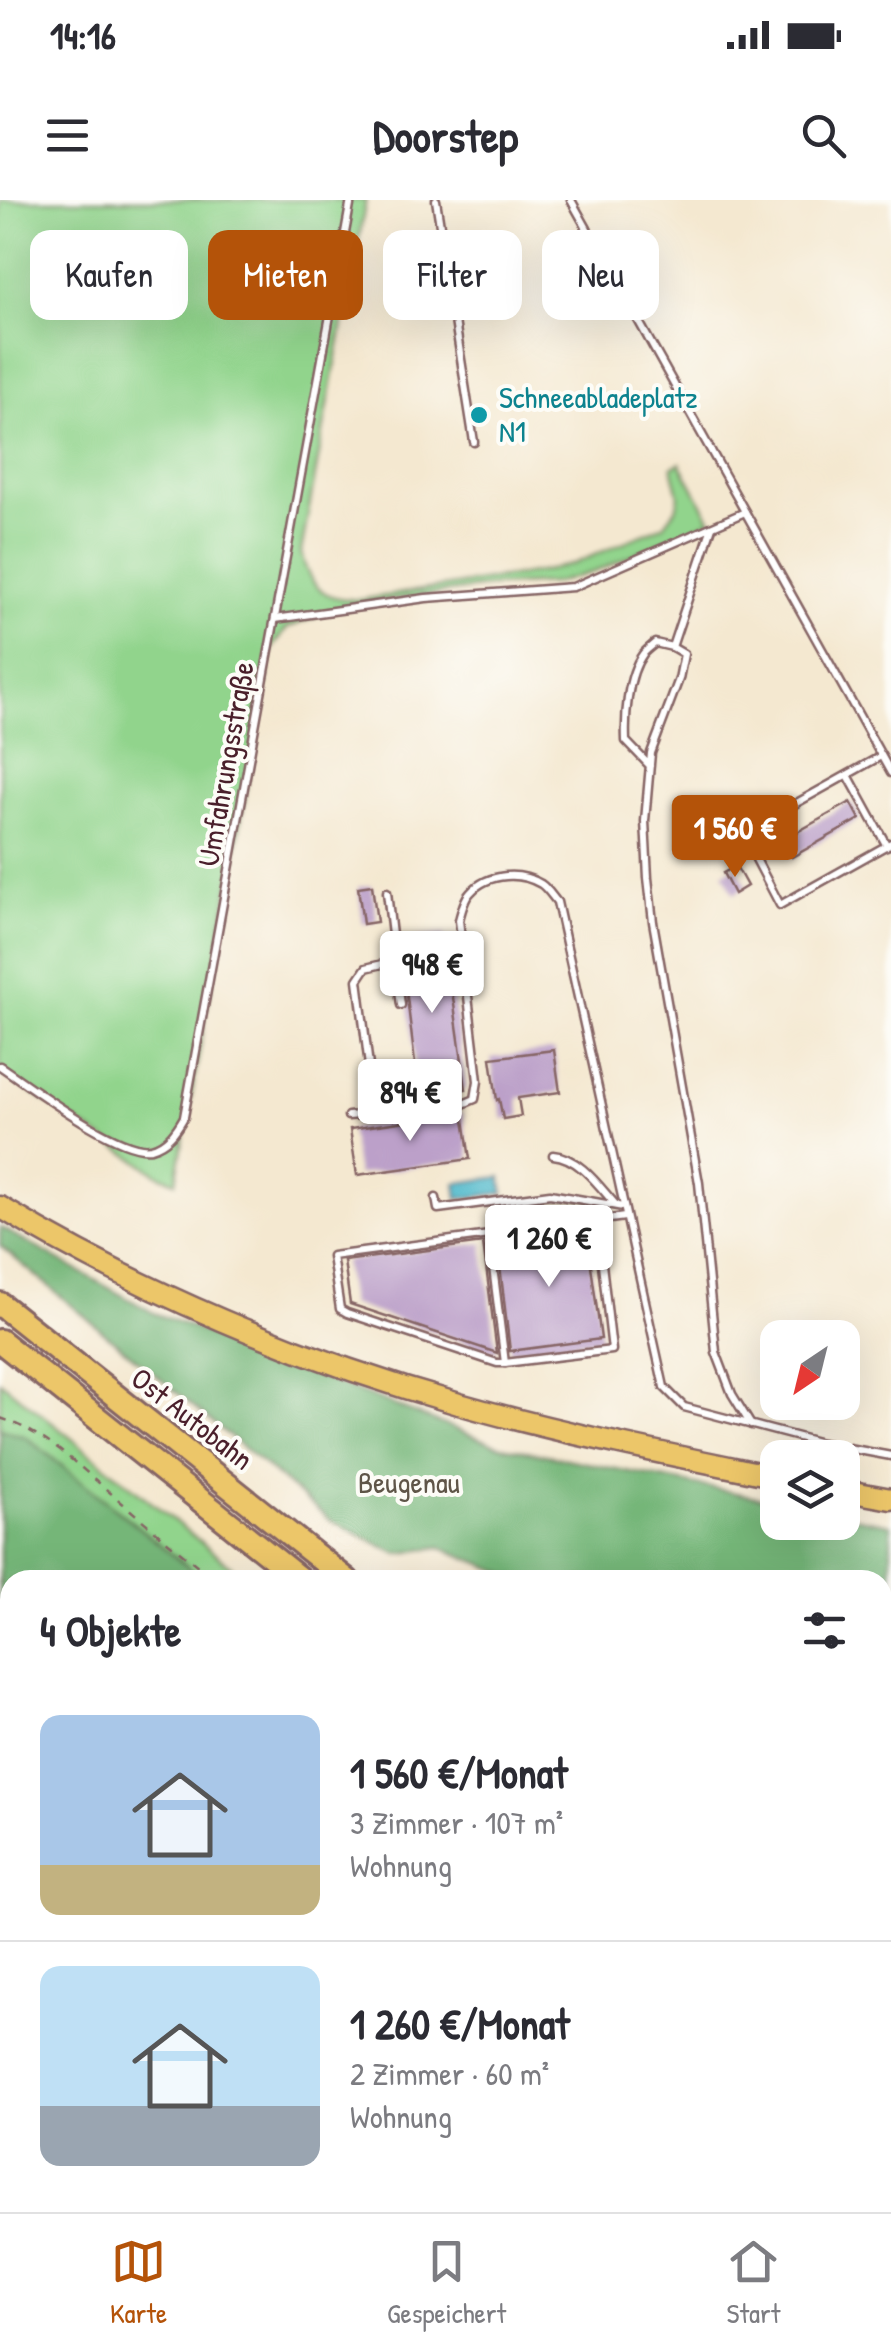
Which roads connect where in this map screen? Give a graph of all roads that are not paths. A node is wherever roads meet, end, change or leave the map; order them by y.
1 (352, 200) edge
2 (436, 200) edge
3 (571, 200) edge
4 (474, 442) dead end
5 (745, 512) junction
6 (712, 527) junction
7 (275, 619) junction
8 (672, 647) junction
9 (881, 756) junction
10 (650, 766) junction
11 (848, 774) junction
12 (891, 774) edge
13 (889, 844) edge
14 (386, 892) dead end
15 (396, 960) junction
16 (402, 1005) dead end
17 (0, 1066) edge
18 (375, 1114) junction
19 (348, 1116) dead end
20 (553, 1154) dead end
21 (436, 1198) dead end
22 (619, 1206) junction
23 (0, 1207) edge
24 (625, 1217) junction
25 (598, 1221) junction
26 (489, 1235) junction
27 (0, 1304) edge
28 (0, 1340) edge
29 (506, 1362) junction
30 (752, 1426) junction
31 (891, 1456) edge
32 (760, 1473) edge
33 (860, 1494) edge
34 (891, 1500) edge
35 (289, 1570) edge
36 (334, 1570) edge

1 - 7 lane, Umfahrungsstraße
2 - 4 lane
3 - 5 lane
5 - 6 lane
5 - 9 lane
6 - 7 lane
6 - 8 lane
7 - 17 lane, Umfahrungsstraße
8 - 10 lane
8 - 10 lane
9 - 11 lane
9 - 12 lane
10 - 30 lane
11 - 13 lane
11 - 13 lane
14 - 15 lane
15 - 16 lane
15 - 18 lane
18 - 19 lane
18 - 22 lane
20 - 22 lane
21 - 22 lane
22 - 24 lane
23 - 32 main road
24 - 25 lane
24 - 30 lane
25 - 26 lane
25 - 29 lane
26 - 29 lane
26 - 29 lane
27 - 36 highway, Ost Autobahn
28 - 35 highway, Ost Autobahn
30 - 31 lane
33 - 34 main road

